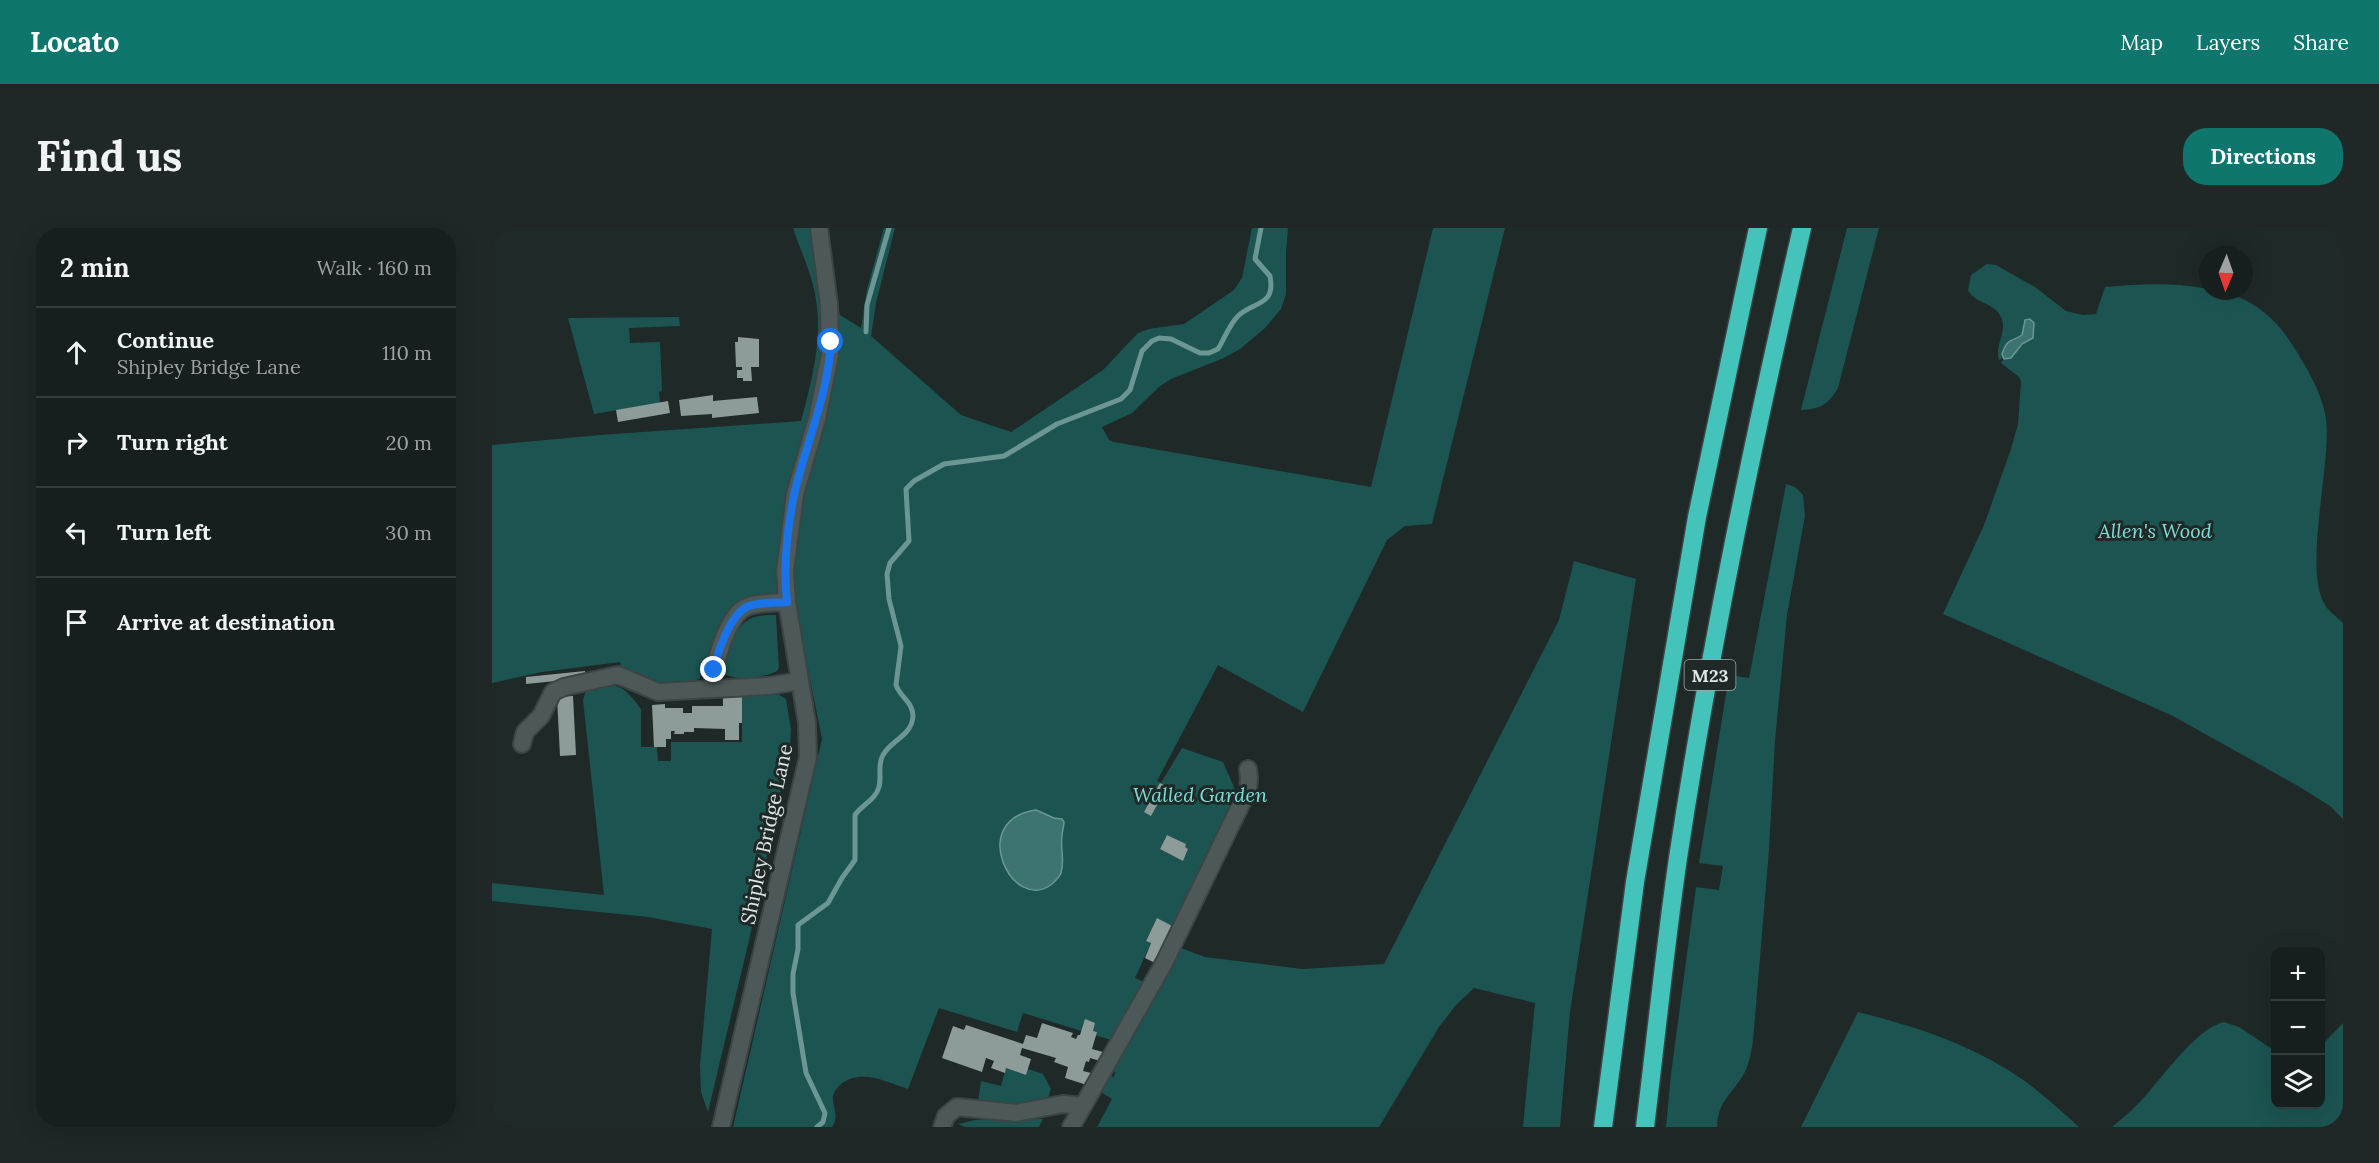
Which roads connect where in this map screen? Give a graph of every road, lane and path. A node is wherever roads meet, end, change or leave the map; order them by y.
1 (819, 228) edge
2 (1758, 228) edge
3 (1802, 228) edge
4 (787, 602) junction
5 (799, 681) junction
6 (712, 689) junction
7 (522, 744) dead end
8 (1248, 769) dead end
9 (1083, 1106) junction
10 (721, 1127) edge
11 (942, 1127) edge
12 (1071, 1127) edge
13 (1604, 1127) edge
14 (1645, 1127) edge

1 - 4 street, Shipley Bridge Lane
2 - 13 highway, M23
3 - 14 highway, M23
4 - 5 street, Shipley Bridge Lane
4 - 6 street
5 - 6 street
5 - 10 street, Shipley Bridge Lane
6 - 7 street
8 - 9 street
9 - 11 street
9 - 12 street

